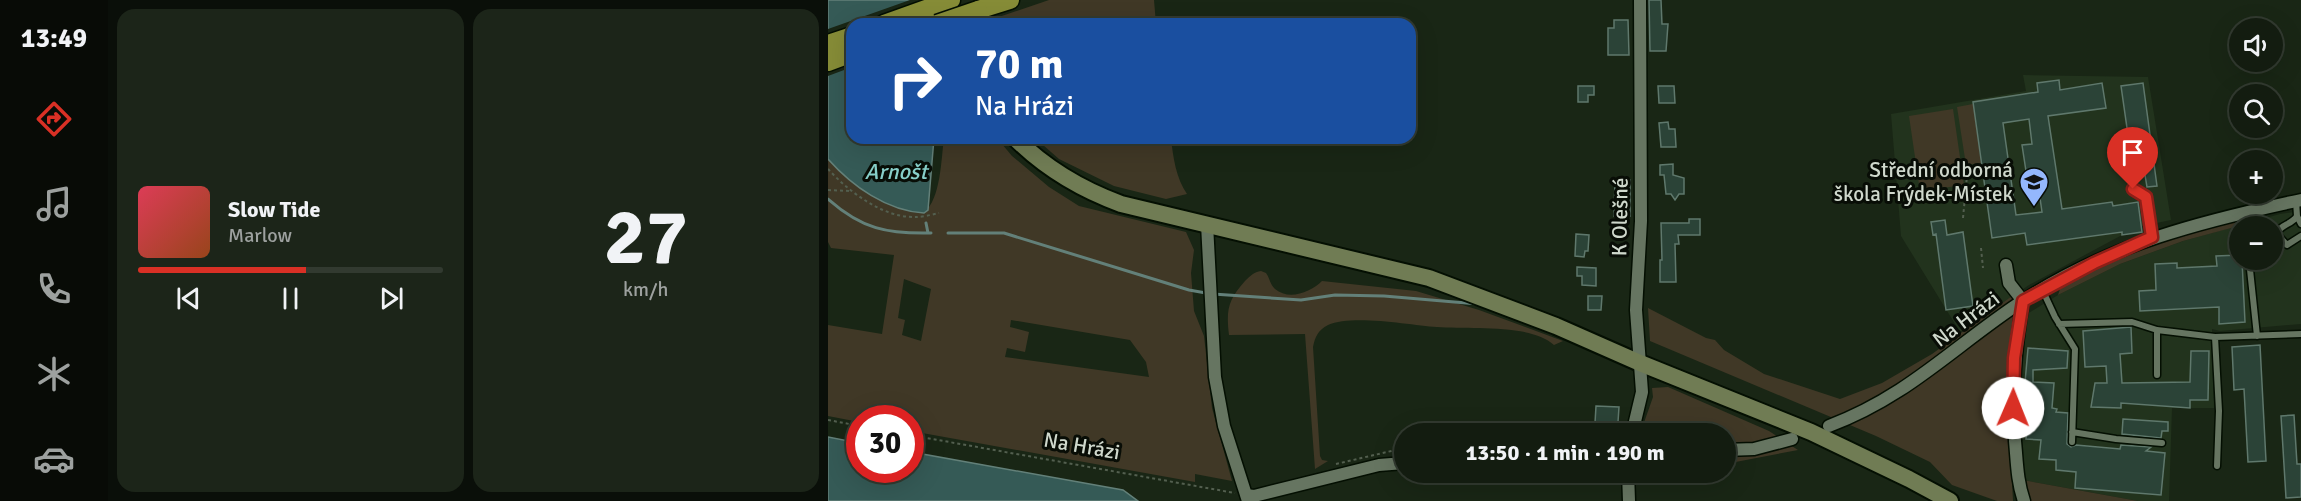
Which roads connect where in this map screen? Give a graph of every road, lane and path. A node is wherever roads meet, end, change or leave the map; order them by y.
1 (951, 0) edge
2 (959, 0) edge
3 (1011, 0) edge
4 (1640, 0) edge
5 (901, 18) edge
6 (955, 18) edge
7 (961, 18) edge
8 (846, 38) edge
9 (828, 44) edge
10 (846, 55) edge
11 (828, 62) edge
12 (1022, 144) edge
13 (1968, 165) dead end
14 (828, 169) edge
15 (2133, 189) dead end
16 (828, 190) edge
17 (853, 191) junction
18 (2299, 200) edge
19 (939, 213) dead end
20 (2297, 216) junction
21 (1963, 218) dead end
22 (1207, 224) junction
23 (2301, 224) edge
24 (2301, 236) edge
25 (2152, 237) junction
26 (1981, 248) dead end
27 (2006, 265) dead end
28 (1983, 268) dead end
29 (2249, 270) edge
30 (2042, 289) junction
31 (2023, 301) junction
32 (2059, 324) junction
33 (2157, 330) junction
34 (2301, 334) edge
35 (2257, 336) junction
36 (2216, 337) junction
37 (1640, 363) junction
38 (2157, 375) dead end
39 (828, 420) edge
40 (846, 423) edge
41 (1635, 423) edge
42 (1829, 426) dead end
43 (2072, 432) junction
44 (924, 438) edge
45 (1792, 439) dead end
46 (2072, 442) dead end
47 (2162, 443) dead end
48 (1736, 450) edge
49 (1394, 464) edge
50 (2217, 466) dead end
51 (1628, 483) edge
52 (1247, 498) edge
53 (1629, 501) edge
54 (1950, 501) edge
55 (2024, 501) edge

1 - 5 highway
2 - 7 street
3 - 6 highway, bridge
4 - 37 street, K Olešné
8 - 9 highway
10 - 11 highway
12 - 22 street
13 - 21 path
14 - 17 path
15 - 25 lane
16 - 17 path
17 - 19 path
18 - 20 lane
18 - 25 street, Na Hrázi
20 - 23 lane
20 - 24 lane
22 - 37 street
22 - 52 street
25 - 30 street, Na Hrázi
26 - 28 path
27 - 31 street
29 - 35 lane
30 - 31 street, Na Hrázi
30 - 32 lane
31 - 42 street, Na Hrázi
31 - 55 street
32 - 33 lane
32 - 43 lane
33 - 36 lane
33 - 38 lane
34 - 35 lane
35 - 36 lane
36 - 50 lane
37 - 41 street, K Olešné
37 - 54 street
39 - 40 path
43 - 46 lane
43 - 47 lane
44 - 52 path, Na Hrázi
45 - 48 street
49 - 52 street
51 - 53 street

